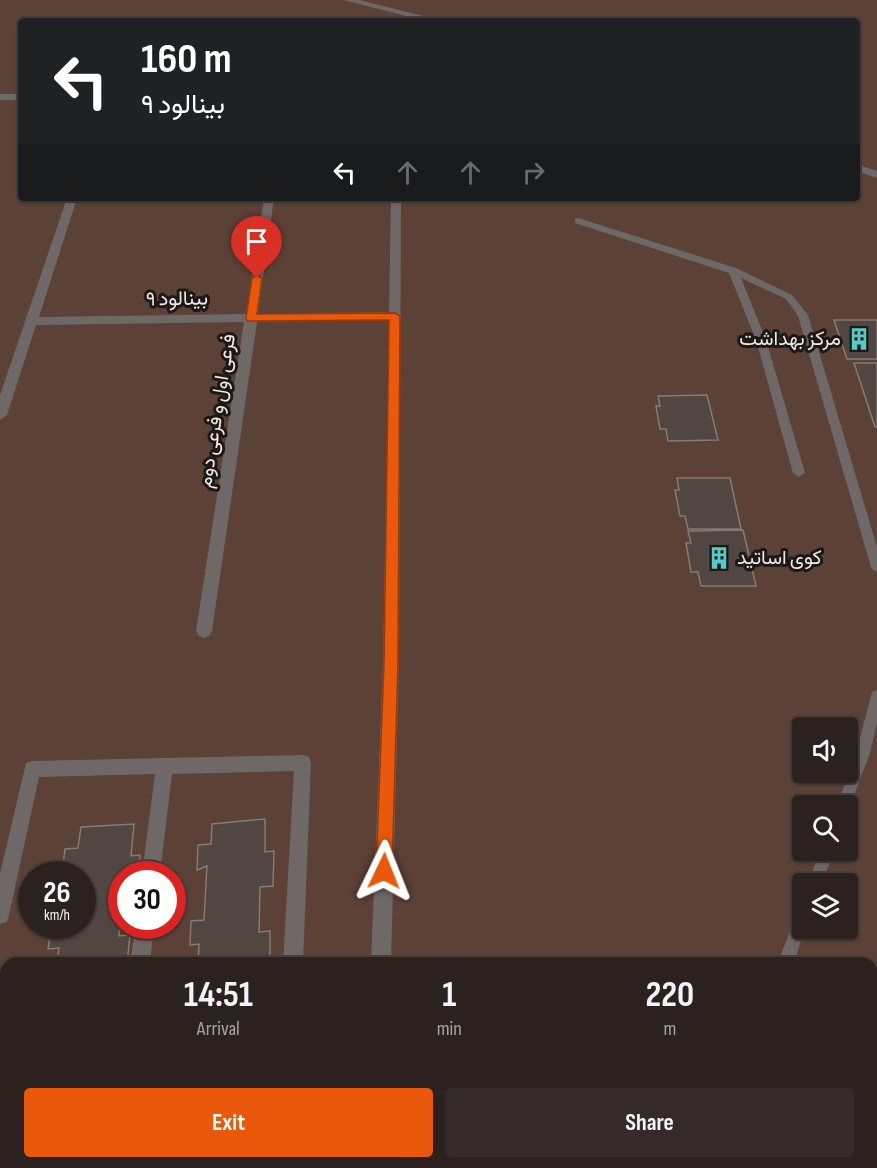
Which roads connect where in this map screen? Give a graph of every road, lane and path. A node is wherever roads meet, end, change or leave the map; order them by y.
1 (347, 0) edge
2 (425, 18) edge
3 (0, 97) edge
4 (18, 97) edge
5 (860, 169) edge
6 (877, 175) edge
7 (71, 201) edge
8 (269, 201) edge
9 (396, 201) edge
10 (578, 221) dead end
11 (733, 270) junction
12 (395, 316) junction
13 (251, 318) junction
14 (31, 321) junction
15 (0, 415) edge
16 (799, 473) dead end
17 (877, 567) edge
18 (204, 631) dead end
19 (877, 696) edge
20 (165, 765) junction
21 (848, 795) edge
22 (153, 861) edge
23 (0, 915) edge
24 (143, 939) edge
25 (794, 939) edge
26 (141, 957) edge
27 (293, 957) edge
28 (381, 957) edge
29 (788, 957) edge

1 - 2 street
3 - 4 street
5 - 6 street
7 - 14 street
8 - 13 street, فرعی اول و فرعی دوم
9 - 12 street
10 - 11 lane
11 - 16 lane
11 - 17 lane
12 - 13 street, بینالود ۹
12 - 28 street
13 - 14 street, بینالود ۹
13 - 18 street, فرعی اول و فرعی دوم
14 - 15 street
19 - 21 lane
20 - 22 street
20 - 23 street
20 - 27 street
24 - 26 street
25 - 29 lane

